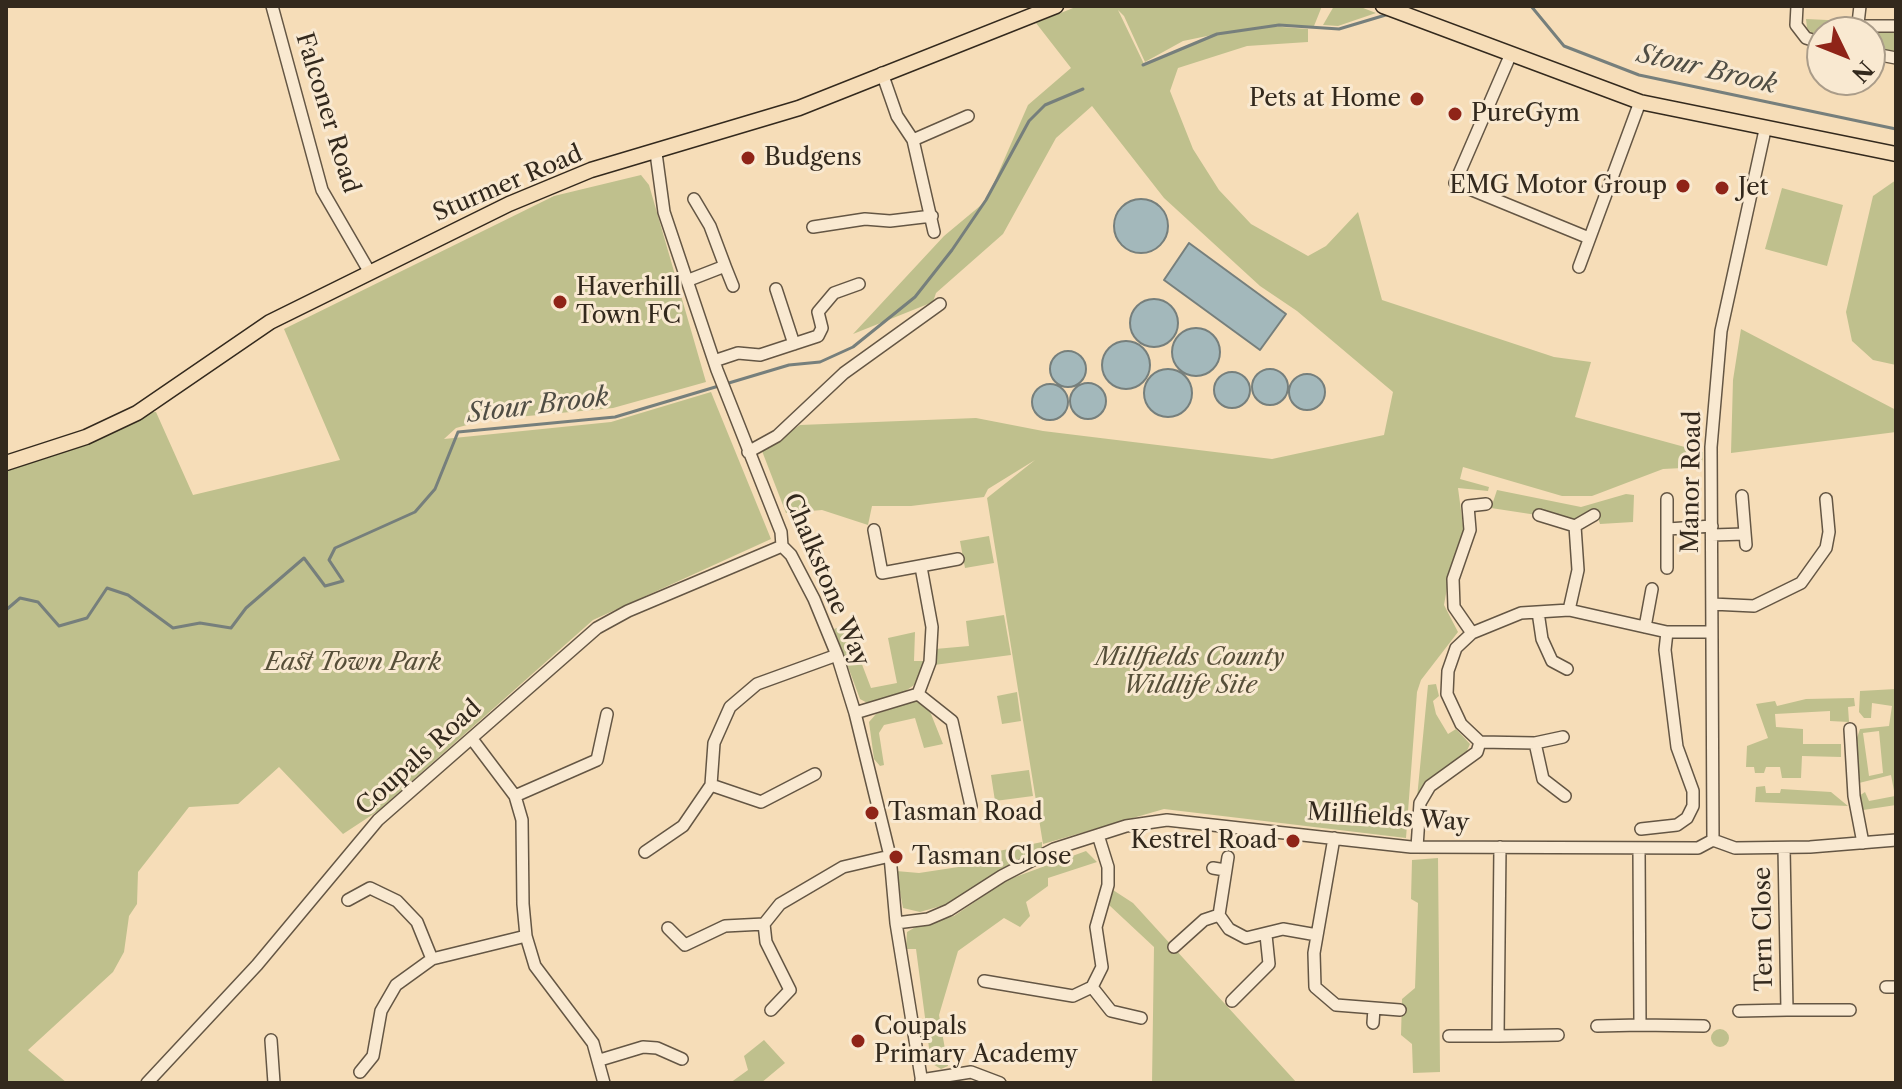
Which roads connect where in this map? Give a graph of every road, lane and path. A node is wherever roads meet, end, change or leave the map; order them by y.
1 (272, 6) edge
2 (1056, 6) edge
3 (1797, 6) edge
4 (1385, 7) edge
5 (1806, 38) edge
6 (1510, 56) junction
7 (882, 73) junction
8 (1640, 102) junction
9 (968, 116) dead end
10 (1765, 130) junction
11 (913, 140) junction
12 (656, 153) junction
13 (1896, 154) edge
14 (694, 199) dead end
15 (932, 216) junction
16 (813, 227) dead end
17 (934, 232) dead end
18 (1589, 238) junction
19 (725, 266) junction
20 (1579, 267) dead end
21 (369, 271) junction
22 (689, 280) junction
23 (859, 284) dead end
24 (733, 286) dead end
25 (776, 289) dead end
26 (940, 304) dead end
27 (794, 344) junction
28 (715, 365) junction
29 (748, 452) junction
30 (6, 463) edge
31 (1742, 496) dead end
32 (1667, 499) dead end
33 (1826, 499) dead end
34 (1486, 504) dead end
35 (1539, 515) dead end
36 (1594, 515) dead end
37 (1575, 526) junction
38 (1668, 529) junction
39 (874, 530) dead end
40 (1712, 531) junction
41 (782, 546) junction
42 (958, 559) dead end
43 (921, 567) junction
44 (1667, 568) dead end
45 (1652, 589) dead end
46 (1712, 604) junction
47 (1569, 610) junction
48 (1538, 612) junction
49 (1645, 627) junction
50 (1667, 632) junction
51 (1712, 632) junction
52 (1472, 633) junction
53 (837, 655) junction
54 (1567, 669) dead end
55 (918, 694) junction
56 (855, 713) junction
57 (607, 714) dead end
58 (1850, 729) dead end
59 (1563, 737) dead end
60 (472, 739) junction
61 (1480, 742) junction
62 (1535, 743) junction
63 (815, 774) dead end
64 (711, 785) junction
65 (515, 796) junction
66 (1565, 796) dead end
67 (971, 806) dead end
68 (1641, 829) dead end
69 (1098, 835) junction
70 (1334, 838) junction
71 (1713, 840) junction
72 (1896, 840) edge
73 (1863, 843) junction
74 (1417, 847) junction
75 (1500, 847) junction
76 (1784, 848) junction
77 (1639, 849) junction
78 (645, 852) dead end
79 (890, 856) junction
80 (1228, 857) dead end
81 (348, 900) dead end
82 (1219, 915) junction
83 (896, 923) junction
84 (764, 924) junction
85 (668, 928) dead end
86 (1266, 935) junction
87 (1317, 935) junction
88 (526, 936) junction
89 (1174, 947) dead end
90 (432, 959) junction
91 (984, 981) dead end
92 (1092, 987) junction
93 (1232, 1001) dead end
94 (1374, 1008) junction
95 (771, 1010) dead end
96 (1400, 1010) dead end
97 (1787, 1010) junction
98 (1850, 1010) dead end
99 (1739, 1011) dead end
100 (1141, 1018) dead end
101 (1373, 1023) dead end
102 (1640, 1025) junction
103 (1597, 1026) dead end
104 (1704, 1026) dead end
105 (1558, 1035) dead end
106 (1449, 1036) dead end
107 (1498, 1036) junction
108 (271, 1040) dead end
109 (682, 1059) dead end
110 (600, 1060) junction
111 (360, 1072) dead end
112 (922, 1081) edge
113 (147, 1083) edge
114 (274, 1083) edge
115 (604, 1083) edge
116 (1000, 1083) edge

1 - 21 street, Falconer Road
2 - 7 main road, Sturmer Road
3 - 5 street
4 - 6 main road
6 - 8 main road
6 - 18 street
7 - 11 street
7 - 12 main road, Sturmer Road
8 - 10 main road
8 - 18 street
9 - 11 street
10 - 13 main road
10 - 40 street, Manor Road
11 - 15 street
12 - 21 main road, Sturmer Road
12 - 22 street, Chalkstone Way
14 - 19 street
15 - 16 street
15 - 17 street
18 - 20 street
19 - 22 street
19 - 24 street
21 - 30 main road, Sturmer Road
22 - 28 street, Chalkstone Way
23 - 27 street
25 - 27 street
26 - 29 street
27 - 28 street
28 - 29 street, Chalkstone Way
29 - 41 street, Chalkstone Way
31 - 40 street
32 - 38 street
33 - 46 street
34 - 52 street
35 - 37 street
36 - 37 street
37 - 47 street
38 - 40 street
38 - 44 street
39 - 43 street
40 - 46 street, Manor Road
41 - 53 street, Chalkstone Way
41 - 60 street, Coupals Road
42 - 43 street
43 - 55 street
45 - 49 street
46 - 51 street, Manor Road
47 - 48 street
47 - 49 street
48 - 52 street
48 - 54 street
49 - 50 street
50 - 51 street
50 - 68 street
51 - 71 street, Manor Road
52 - 61 street
53 - 56 street, Chalkstone Way
53 - 64 street
55 - 56 street
55 - 67 street
56 - 79 street, Chalkstone Way
57 - 65 street
58 - 73 street
59 - 62 street
60 - 65 street
60 - 113 street, Coupals Road
61 - 62 street
61 - 74 street
62 - 66 street
63 - 64 street
64 - 78 street
65 - 88 street
69 - 70 street, Millfields Way
69 - 83 street, Millfields Way
69 - 92 street
70 - 74 street, Millfields Way
70 - 87 street
71 - 76 street, Millfields Way
71 - 77 street, Millfields Way
72 - 73 street, Millfields Way
73 - 76 street, Millfields Way
74 - 75 street, Millfields Way
75 - 77 street, Millfields Way
75 - 107 street
76 - 97 street, Tern Close
77 - 102 street
79 - 83 street, Chalkstone Way
79 - 84 street
80 - 82 street
81 - 90 street
82 - 86 street
82 - 89 street
83 - 112 street, Chalkstone Way
84 - 85 street
84 - 95 street
86 - 87 street
86 - 93 street
87 - 94 street
88 - 90 street
88 - 110 street
90 - 111 street
91 - 92 street
92 - 100 street
94 - 96 street
94 - 101 street
97 - 98 street, Tern Close
97 - 99 street, Tern Close
102 - 103 street
102 - 104 street
105 - 107 street
106 - 107 street
108 - 114 street
109 - 110 street
110 - 115 street
112 - 116 street

